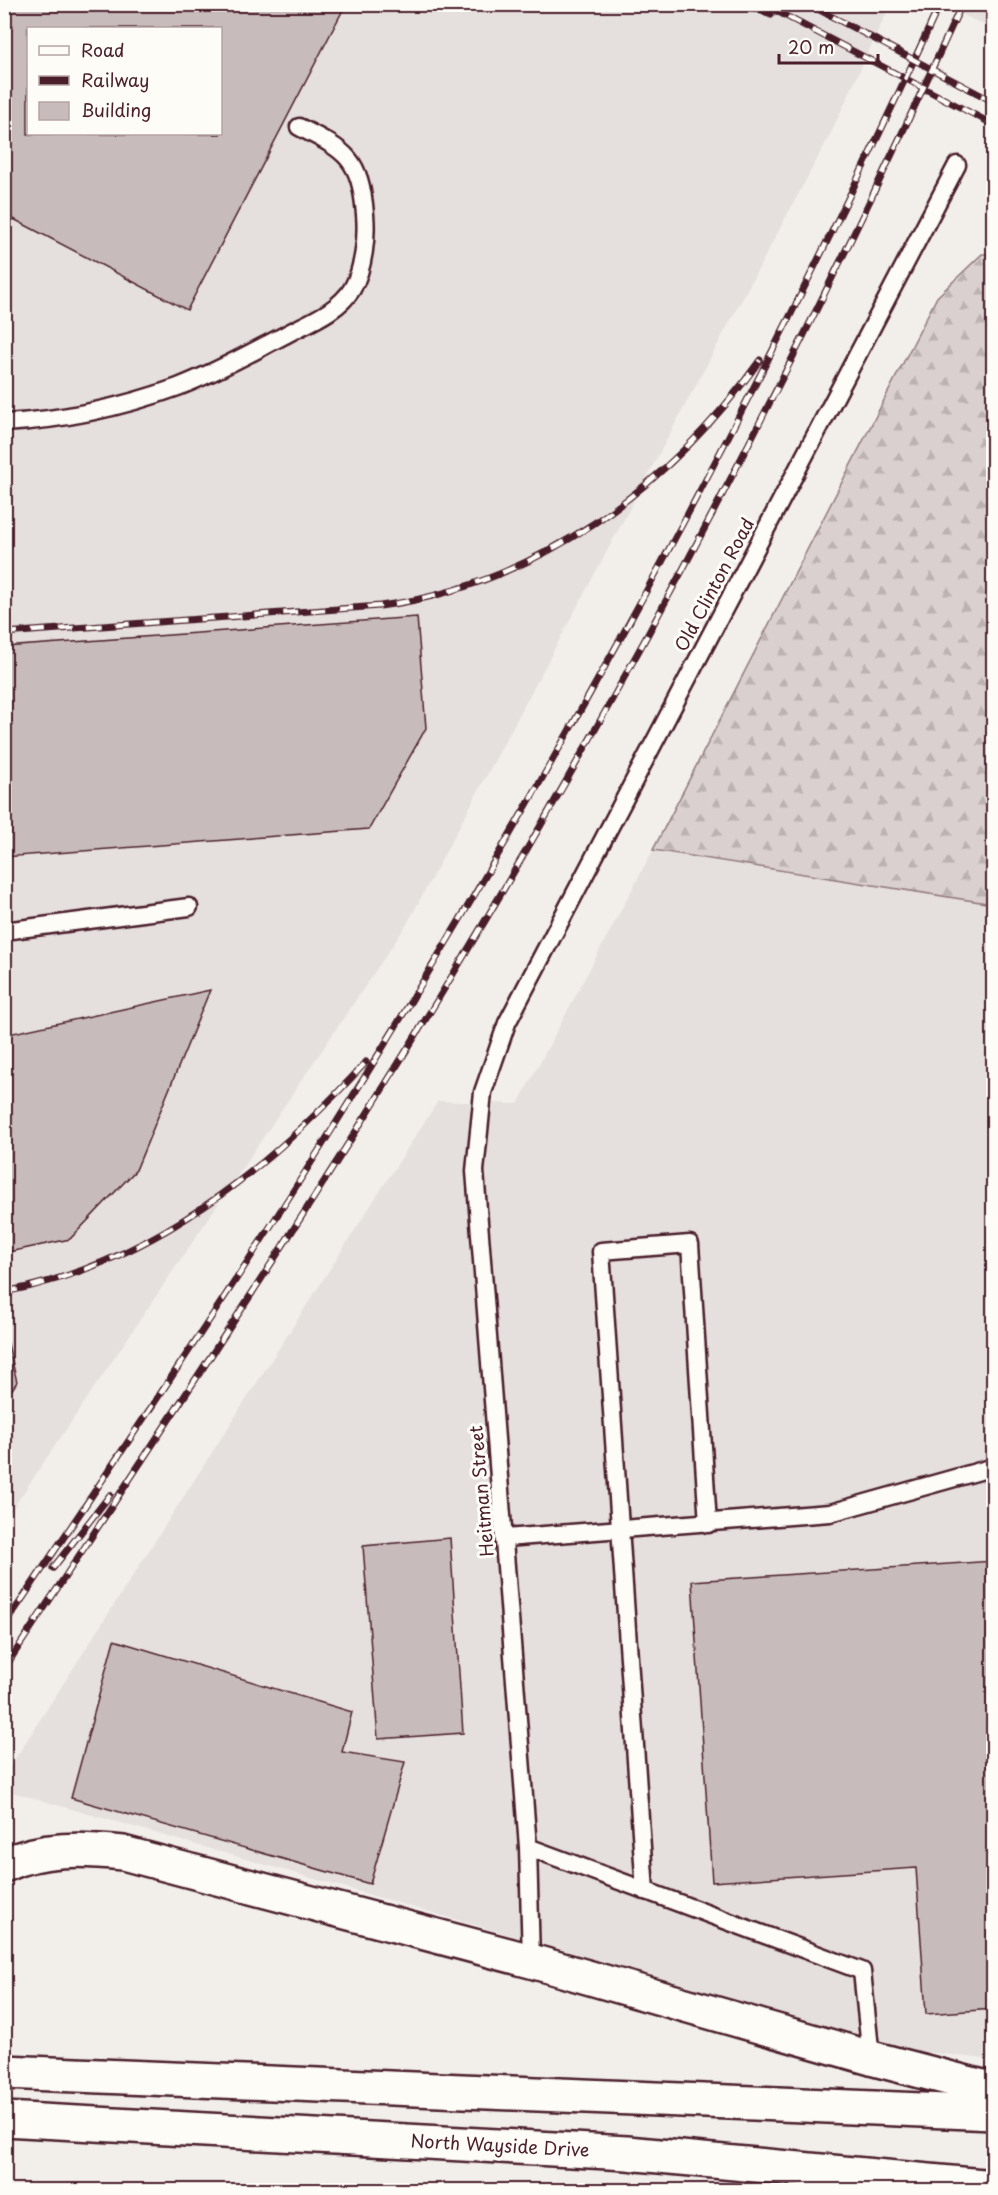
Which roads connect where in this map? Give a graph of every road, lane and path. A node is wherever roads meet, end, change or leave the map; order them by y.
1 (299, 127) dead end
2 (957, 165) dead end
3 (4, 423) edge
4 (189, 908) dead end
5 (4, 931) edge
6 (507, 1023) joint
7 (993, 1467) edge
8 (708, 1524) junction
9 (620, 1530) junction
10 (506, 1538) junction
11 (528, 1847) junction
12 (4, 1865) edge
13 (645, 1891) junction
14 (531, 1961) junction
15 (871, 2058) junction
16 (17, 2073) edge
17 (993, 2090) edge
18 (993, 2113) edge
19 (15, 2120) edge
20 (993, 2187) edge

1 - 3 lane
2 - 6 lane, Old Clinton Road
4 - 5 lane
6 - 10 lane, Heitman Street
7 - 8 lane
8 - 9 lane
8 - 9 lane
9 - 10 lane
9 - 13 lane
10 - 11 lane, Heitman Street
11 - 13 lane
11 - 14 lane, Heitman Street
12 - 14 main road
13 - 15 lane
14 - 15 main road
15 - 17 main road
16 - 18 main road
19 - 20 main road, North Wayside Drive

